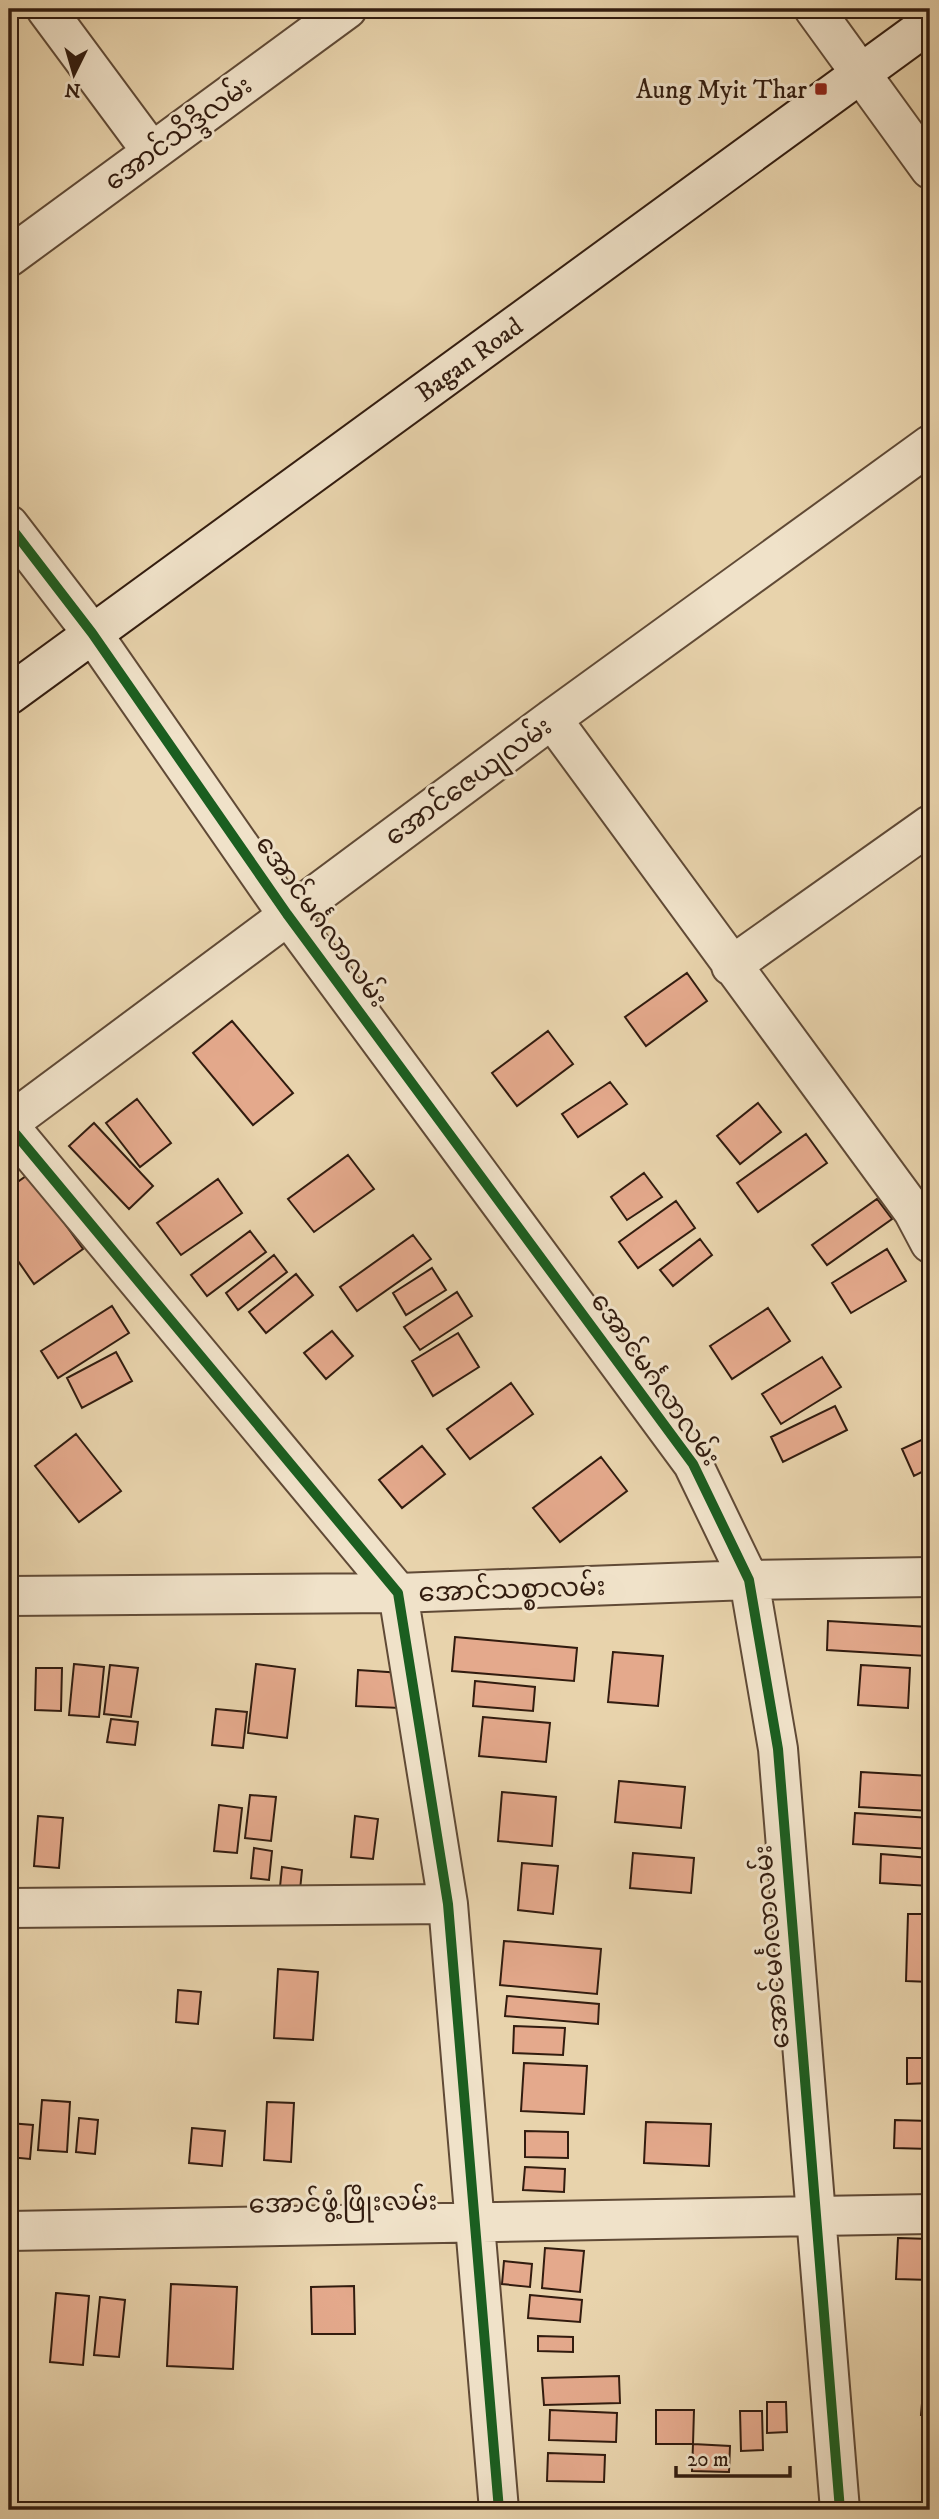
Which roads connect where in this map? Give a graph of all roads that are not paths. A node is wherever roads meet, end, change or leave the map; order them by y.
1 (46, 9) edge
2 (347, 9) edge
3 (814, 9) edge
4 (930, 23) edge
5 (861, 73) junction
6 (152, 152) junction
7 (930, 169) edge
8 (9, 257) edge
9 (930, 445) edge
10 (9, 525) edge
11 (92, 634) junction
12 (9, 695) edge
13 (552, 719) junction
14 (930, 825) edge
15 (287, 914) junction
16 (732, 966) junction
17 (9, 1124) edge
18 (925, 1218) edge
19 (930, 1577) edge
20 (749, 1580) junction
21 (398, 1593) junction
22 (9, 1596) edge
23 (448, 1904) junction
24 (9, 1908) edge
25 (930, 2214) edge
26 (816, 2216) junction
27 (474, 2222) junction
28 (9, 2231) edge
29 (499, 2510) edge
30 (840, 2510) edge

1 - 6 street
2 - 6 street, အောင်သိဒ္ဒိလမ်း
3 - 5 street
4 - 5 street, Bagan Road
5 - 7 street
5 - 11 street, Bagan Road
6 - 8 street, အောင်သိဒ္ဒိလမ်း
9 - 13 street, အောင်ဇေယျလမ်း
10 - 11 street, အောင်မင်္ဂလာလမ်း
11 - 12 street, Bagan Road
11 - 15 street, အောင်မင်္ဂလာလမ်း
13 - 15 street, အောင်ဇေယျလမ်း
13 - 16 street
14 - 16 street
15 - 17 street, အောင်ဇေယျလမ်း
15 - 20 street, အောင်မင်္ဂလာလမ်း
16 - 18 street
17 - 21 street
19 - 20 street, အောင်သစ္စာလမ်း
20 - 21 street, အောင်သစ္စာလမ်း
20 - 26 street, အောင်မင်္ဂလာလမ်း
21 - 22 street, အောင်သစ္စာလမ်း
21 - 23 street
23 - 24 street
23 - 27 street
25 - 26 street, အောင်ဖွံ့ဖြိုးလမ်း
26 - 27 street, အောင်ဖွံ့ဖြိုးလမ်း
26 - 30 street, အောင်မင်္ဂလာလမ်း
27 - 28 street, အောင်ဖွံ့ဖြိုးလမ်း
27 - 29 street

